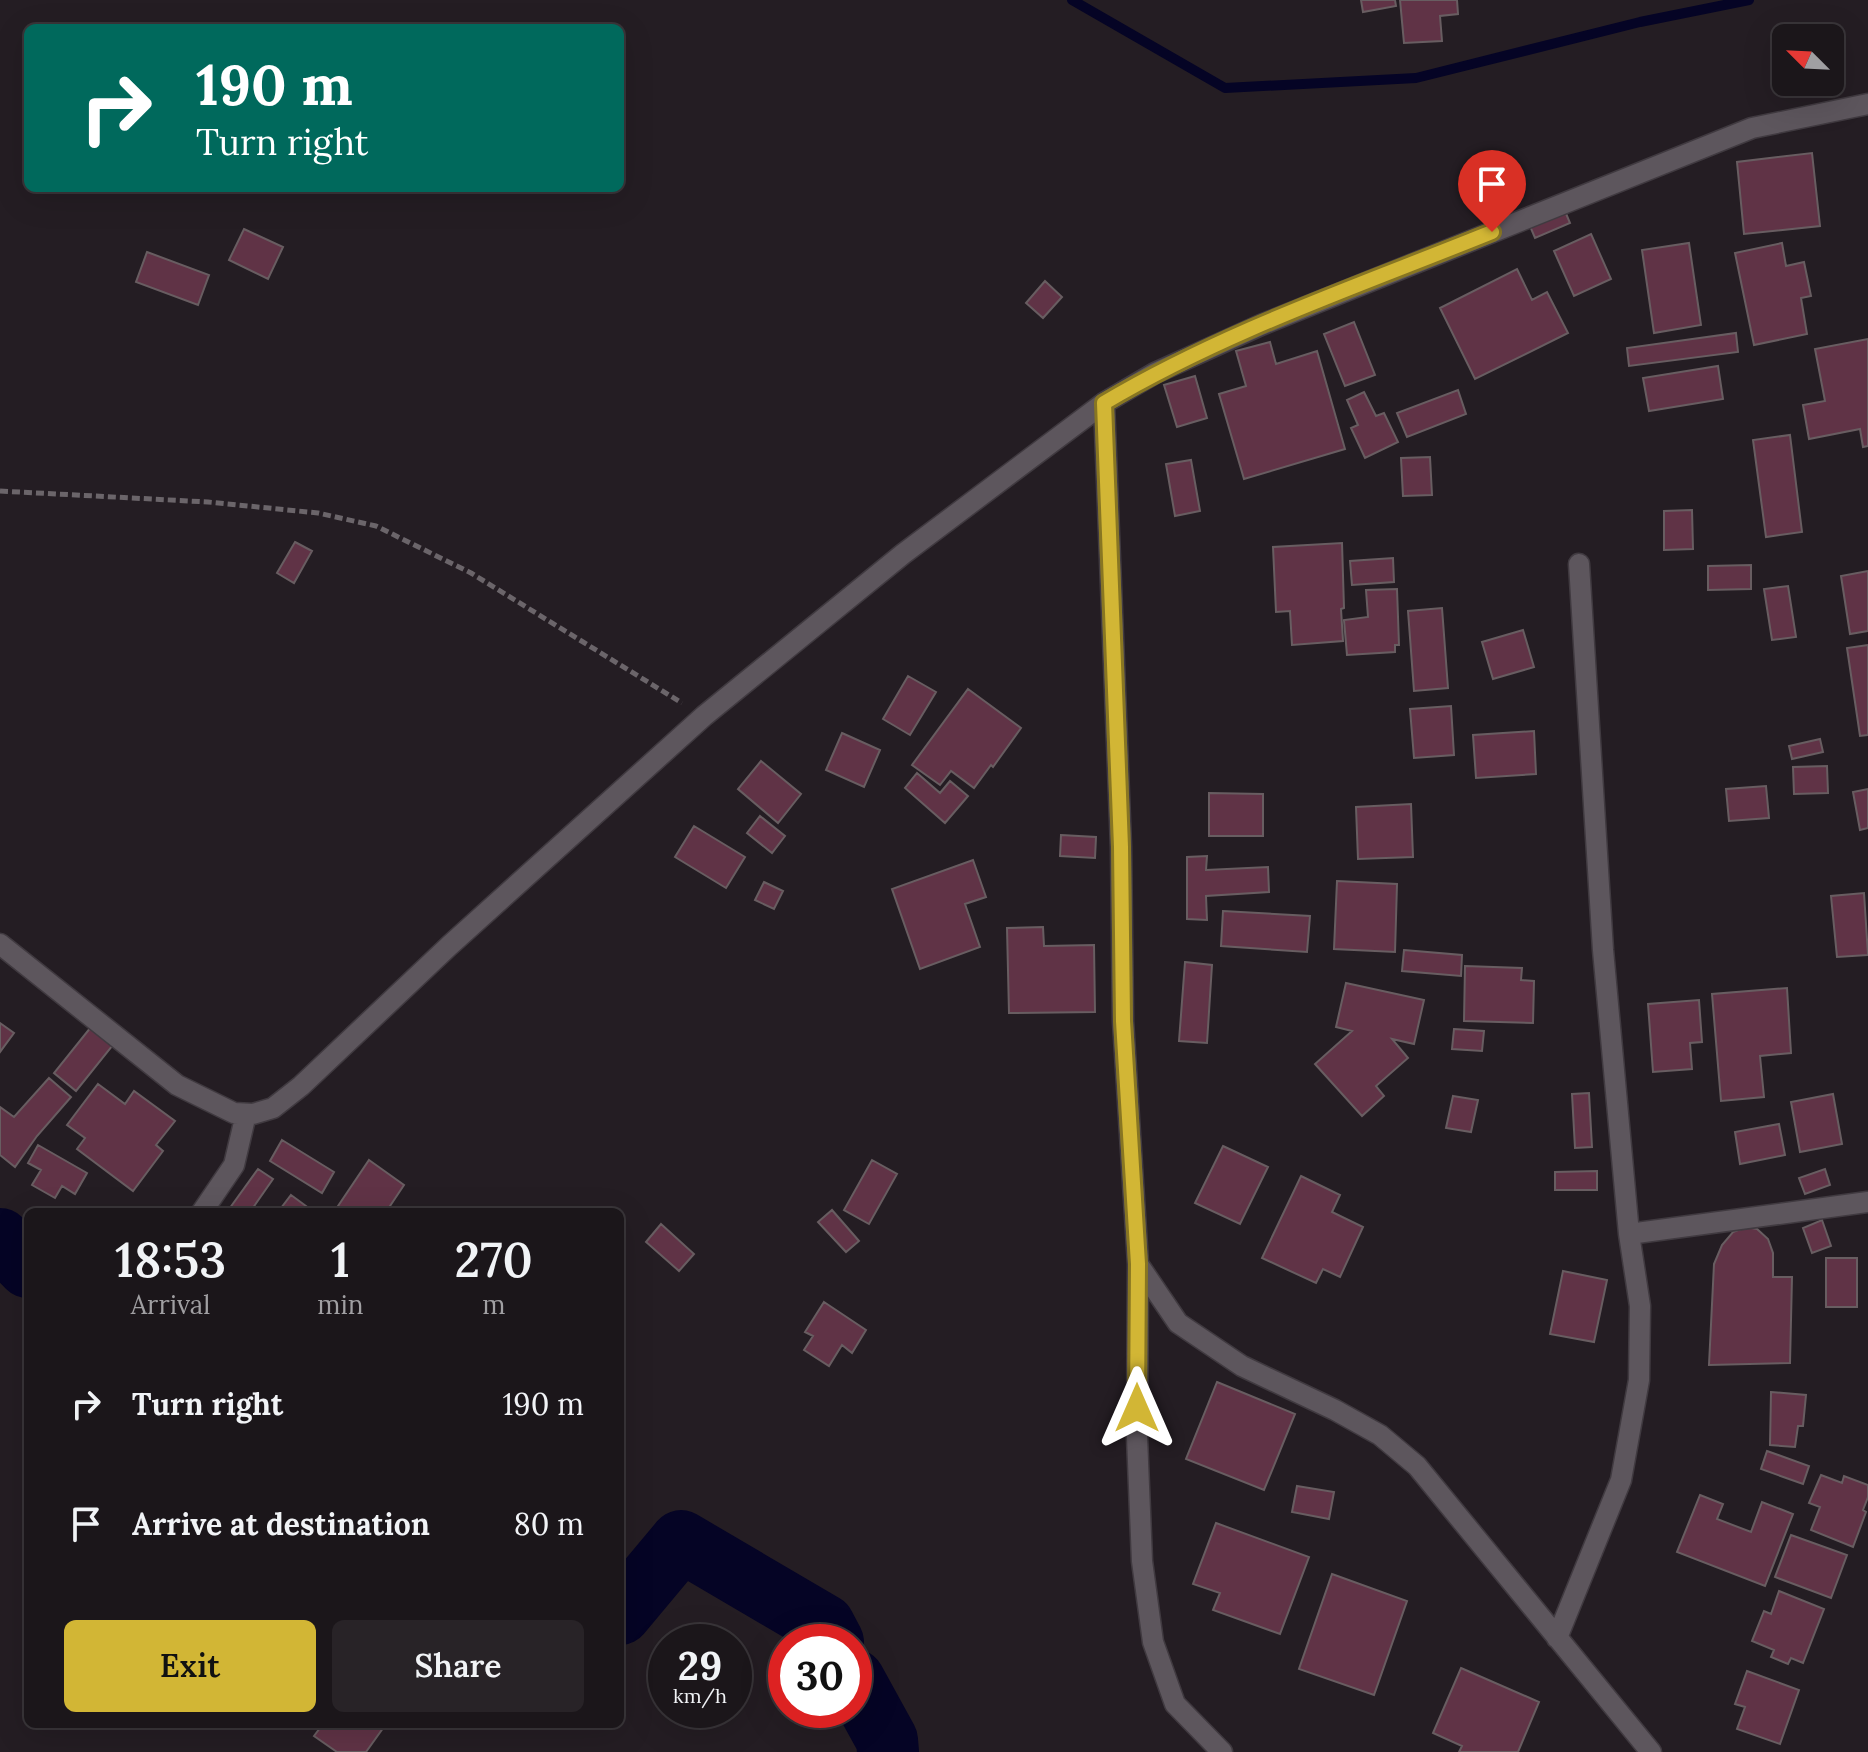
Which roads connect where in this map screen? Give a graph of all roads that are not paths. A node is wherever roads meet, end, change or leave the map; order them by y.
1 (1868, 104) edge
2 (1104, 403) junction
3 (1579, 564) dead end
4 (0, 944) edge
5 (246, 1114) junction
6 (1868, 1202) edge
7 (205, 1208) edge
8 (1629, 1234) junction
9 (1138, 1264) junction
10 (1557, 1638) junction
11 (1222, 1752) edge
12 (1651, 1752) edge

1 - 2 street
2 - 5 street
2 - 9 street
3 - 8 street
4 - 5 street
5 - 7 street
6 - 8 street
8 - 10 street
9 - 10 street
9 - 11 street
10 - 12 street

